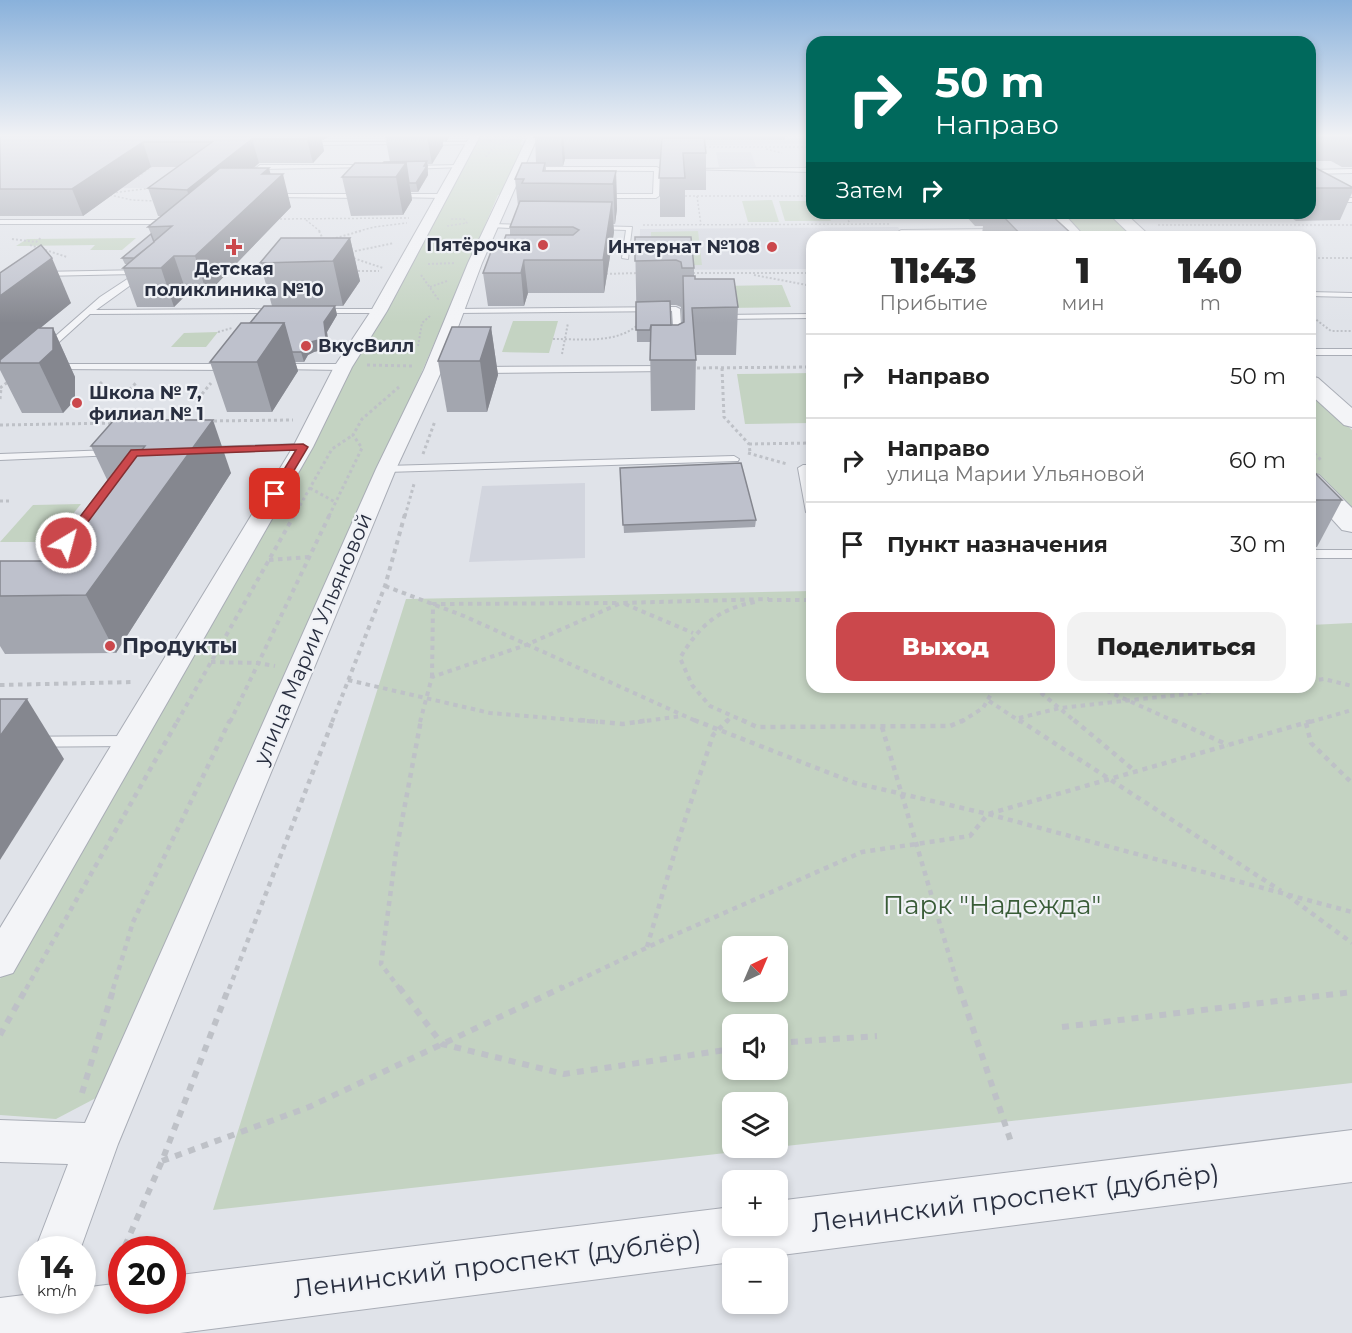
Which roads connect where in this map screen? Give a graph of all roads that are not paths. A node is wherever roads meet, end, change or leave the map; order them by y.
1 (442, 198) edge
2 (508, 198) edge
3 (1316, 200) edge
4 (1352, 200) edge
5 (1127, 219) edge
6 (0, 222) edge
7 (178, 222) edge
8 (492, 226) junction
9 (530, 227) edge
10 (589, 227) edge
11 (1010, 230) edge
12 (956, 231) edge
13 (1149, 231) edge
14 (626, 258) dead end
15 (151, 265) edge
16 (143, 272) junction
17 (33, 274) edge
18 (1316, 294) edge
19 (1352, 295) edge
20 (456, 310) junction
21 (291, 311) edge
22 (315, 311) edge
23 (379, 311) junction
24 (87, 312) junction
25 (806, 316) edge
26 (713, 317) edge
27 (678, 347) edge
28 (1316, 352) edge
29 (1352, 352) edge
30 (49, 367) edge
31 (235, 367) edge
32 (264, 367) edge
33 (343, 367) junction
34 (26, 368) edge
35 (678, 368) edge
36 (465, 370) edge
37 (1316, 388) edge
38 (1352, 420) edge
39 (303, 447) junction
40 (190, 451) edge
41 (0, 457) edge
42 (734, 459) dead end
43 (386, 469) junction
44 (1316, 486) edge
45 (1352, 524) edge
46 (1316, 554) edge
47 (1352, 554) edge
48 (41, 577) edge
49 (129, 741) junction
50 (0, 742) edge
51 (0, 961) edge
52 (0, 1141) edge
53 (97, 1144) junction
54 (1352, 1156) edge
55 (62, 1236) edge
56 (28, 1320) edge

1 - 23 street
2 - 8 street, улица Марии Ульяновой
3 - 4 lane
5 - 13 street
6 - 7 lane
8 - 9 lane
8 - 20 street, улица Марии Ульяновой
10 - 14 lane
11 - 12 lane
15 - 16 lane
16 - 17 lane
16 - 24 lane
18 - 19 lane
20 - 27 lane
20 - 43 street, улица Марии Ульяновой
21 - 24 lane
22 - 23 lane
23 - 33 street
24 - 34 lane
25 - 26 lane
28 - 29 lane
30 - 31 lane
32 - 33 lane
33 - 39 street
35 - 36 lane
37 - 38 street
39 - 40 lane
39 - 49 street
41 - 48 lane
42 - 43 lane
43 - 53 street, улица Марии Ульяновой
44 - 45 street
46 - 47 lane
49 - 50 lane
49 - 51 street
52 - 53 street
53 - 55 street, улица Марии Ульяновой
54 - 56 street, Ленинский проспект (дублёр)

